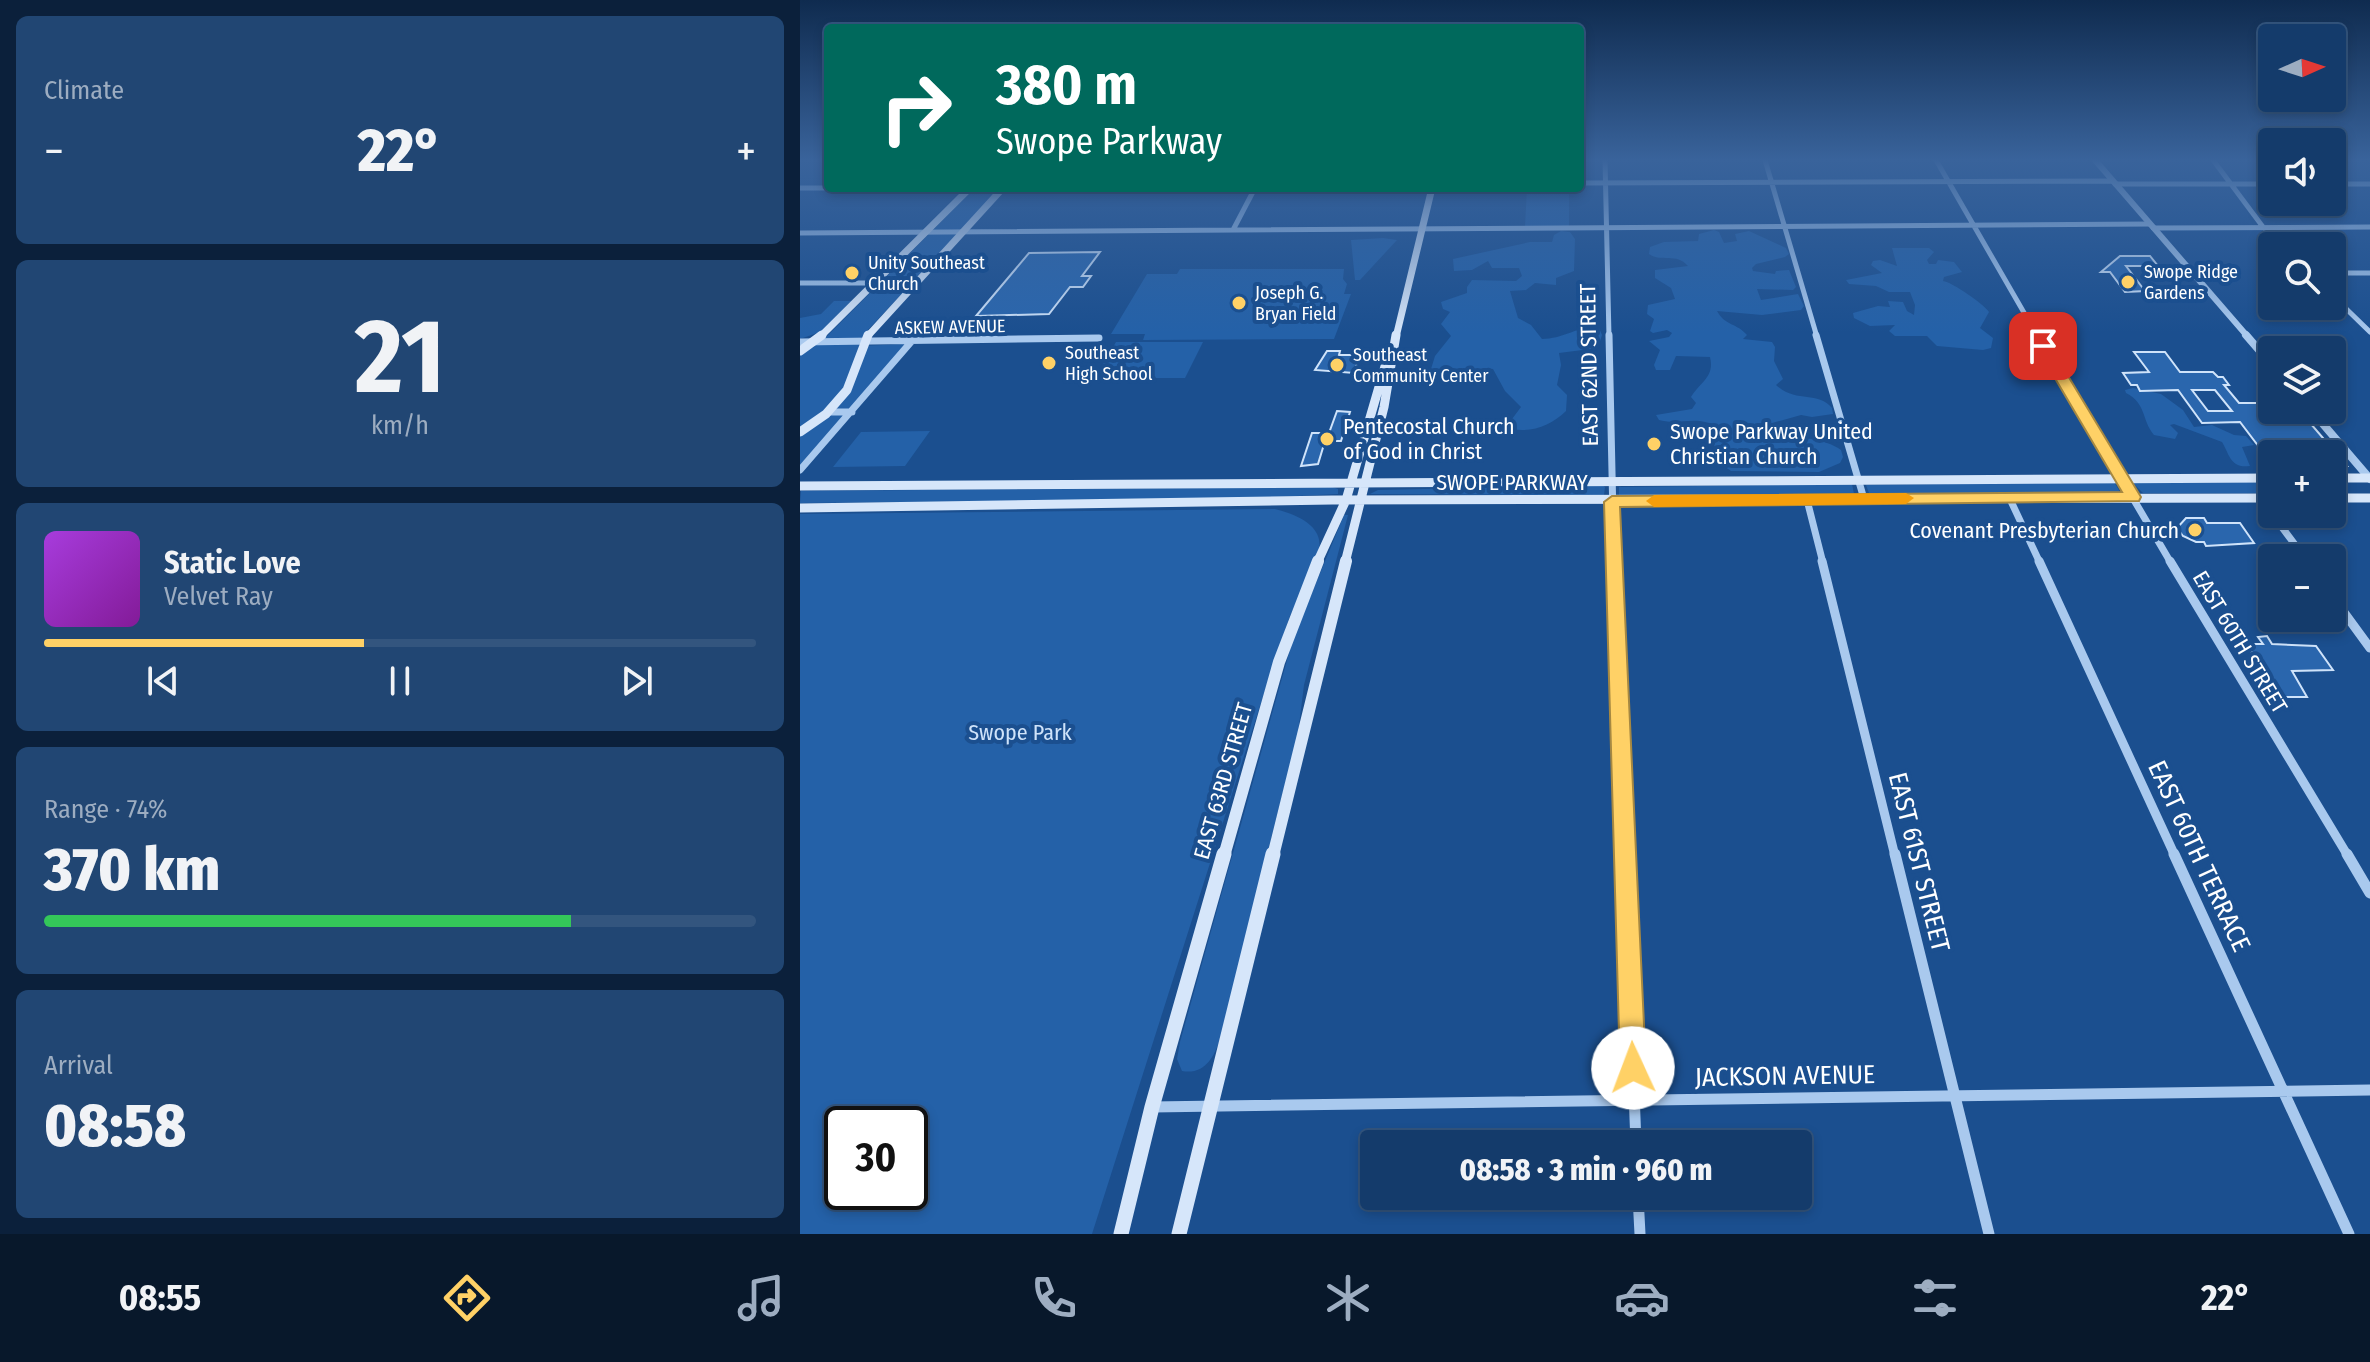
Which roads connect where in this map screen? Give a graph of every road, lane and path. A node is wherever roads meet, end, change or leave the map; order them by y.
1 (941, 218) edge
2 (976, 218) edge
3 (1240, 218) edge
4 (1425, 218) edge
5 (1606, 218) edge
6 (1782, 218) edge
7 (1968, 218) edge
8 (2145, 218) edge
9 (2256, 218) edge
10 (1784, 226) junction
11 (1973, 226) junction
12 (2152, 226) junction
13 (1606, 227) junction
14 (2263, 227) junction
15 (2370, 227) edge
16 (1422, 228) junction
17 (1233, 230) junction
18 (927, 232) junction
19 (963, 232) junction
20 (2268, 232) edge
21 (800, 233) edge
22 (2346, 273) edge
23 (2370, 273) edge
24 (800, 283) edge
25 (876, 283) junction
26 (2346, 307) edge
27 (2366, 324) edge
28 (2370, 332) edge
29 (1099, 338) dead end
30 (800, 342) edge
31 (813, 342) junction
32 (863, 342) junction
33 (911, 342) junction
34 (2258, 349) edge
35 (800, 351) edge
36 (828, 412) junction
37 (852, 412) junction
38 (2323, 424) edge
39 (800, 432) edge
40 (800, 470) edge
41 (2119, 477) junction
42 (1858, 478) junction
43 (2258, 478) edge
44 (2346, 478) edge
45 (2370, 478) edge
46 (1611, 479) junction
47 (1358, 482) junction
48 (800, 486) edge
49 (2009, 497) junction
50 (2133, 497) junction
51 (2258, 498) edge
52 (2346, 498) edge
53 (2370, 498) edge
54 (1864, 499) junction
55 (1807, 500) junction
56 (1353, 501) junction
57 (1612, 502) junction
58 (800, 508) edge
59 (2346, 615) edge
60 (2370, 648) edge
61 (2370, 893) edge
62 (2370, 1090) edge
63 (2284, 1093) junction
64 (1954, 1095) junction
65 (1634, 1100) junction
66 (1211, 1106) junction
67 (1152, 1107) junction
68 (1635, 1130) edge
69 (1639, 1210) edge
70 (1121, 1234) edge
71 (1179, 1234) edge
72 (1640, 1234) edge
73 (1989, 1234) edge
74 (2349, 1234) edge

1 - 18 main road
2 - 19 main road
3 - 17 street
4 - 16 main road, EAST 63RD STREET
5 - 13 street, EAST 62ND STREET
6 - 10 street
7 - 11 street, EAST 60TH STREET
8 - 12 street
9 - 14 street
10 - 11 street
10 - 13 street
10 - 42 street
11 - 12 street
11 - 41 street, EAST 60TH STREET
12 - 14 street
12 - 34 street
13 - 16 street
13 - 46 street, EAST 62ND STREET
14 - 15 street
14 - 20 street
16 - 17 street
16 - 47 main road, EAST 63RD STREET
17 - 19 street
18 - 19 street
18 - 21 street
18 - 25 main road
19 - 32 main road
22 - 23 street
24 - 25 street
25 - 31 main road
26 - 27 street
27 - 28 street
29 - 33 street, ASKEW AVENUE
30 - 31 street, ASKEW AVENUE
31 - 32 street, ASKEW AVENUE
31 - 35 main road
32 - 33 street, ASKEW AVENUE
32 - 36 main road
33 - 37 street
36 - 37 street
36 - 39 main road
37 - 40 street
38 - 45 street
41 - 42 main road, SWOPE PARKWAY
41 - 43 main road, SWOPE PARKWAY
41 - 50 street, EAST 60TH STREET
42 - 46 main road, SWOPE PARKWAY
42 - 54 street
44 - 45 main road
46 - 47 main road, SWOPE PARKWAY
46 - 57 street, EAST 62ND STREET
47 - 48 main road, SWOPE PARKWAY
47 - 56 main road, EAST 63RD STREET
49 - 50 main road, SWOPE PARKWAY
49 - 54 main road, SWOPE PARKWAY
49 - 63 street, EAST 60TH TERRACE
50 - 51 main road, SWOPE PARKWAY
50 - 61 street, EAST 60TH STREET
52 - 53 main road
54 - 55 main road, SWOPE PARKWAY
55 - 57 main road, SWOPE PARKWAY
55 - 64 street, EAST 61ST STREET
56 - 57 main road, SWOPE PARKWAY
56 - 58 main road, SWOPE PARKWAY
56 - 66 main road, EAST 63RD STREET
56 - 67 main road, EAST 63RD STREET
57 - 65 street, EAST 62ND STREET
59 - 60 street
62 - 63 street, JACKSON AVENUE
63 - 64 street, JACKSON AVENUE
63 - 74 street, EAST 60TH TERRACE
64 - 65 street, JACKSON AVENUE
64 - 73 street, EAST 61ST STREET
65 - 66 street, JACKSON AVENUE
65 - 68 street, EAST 62ND STREET
66 - 67 street, JACKSON AVENUE
66 - 71 main road, EAST 63RD STREET
67 - 70 main road, EAST 63RD STREET
69 - 72 street

